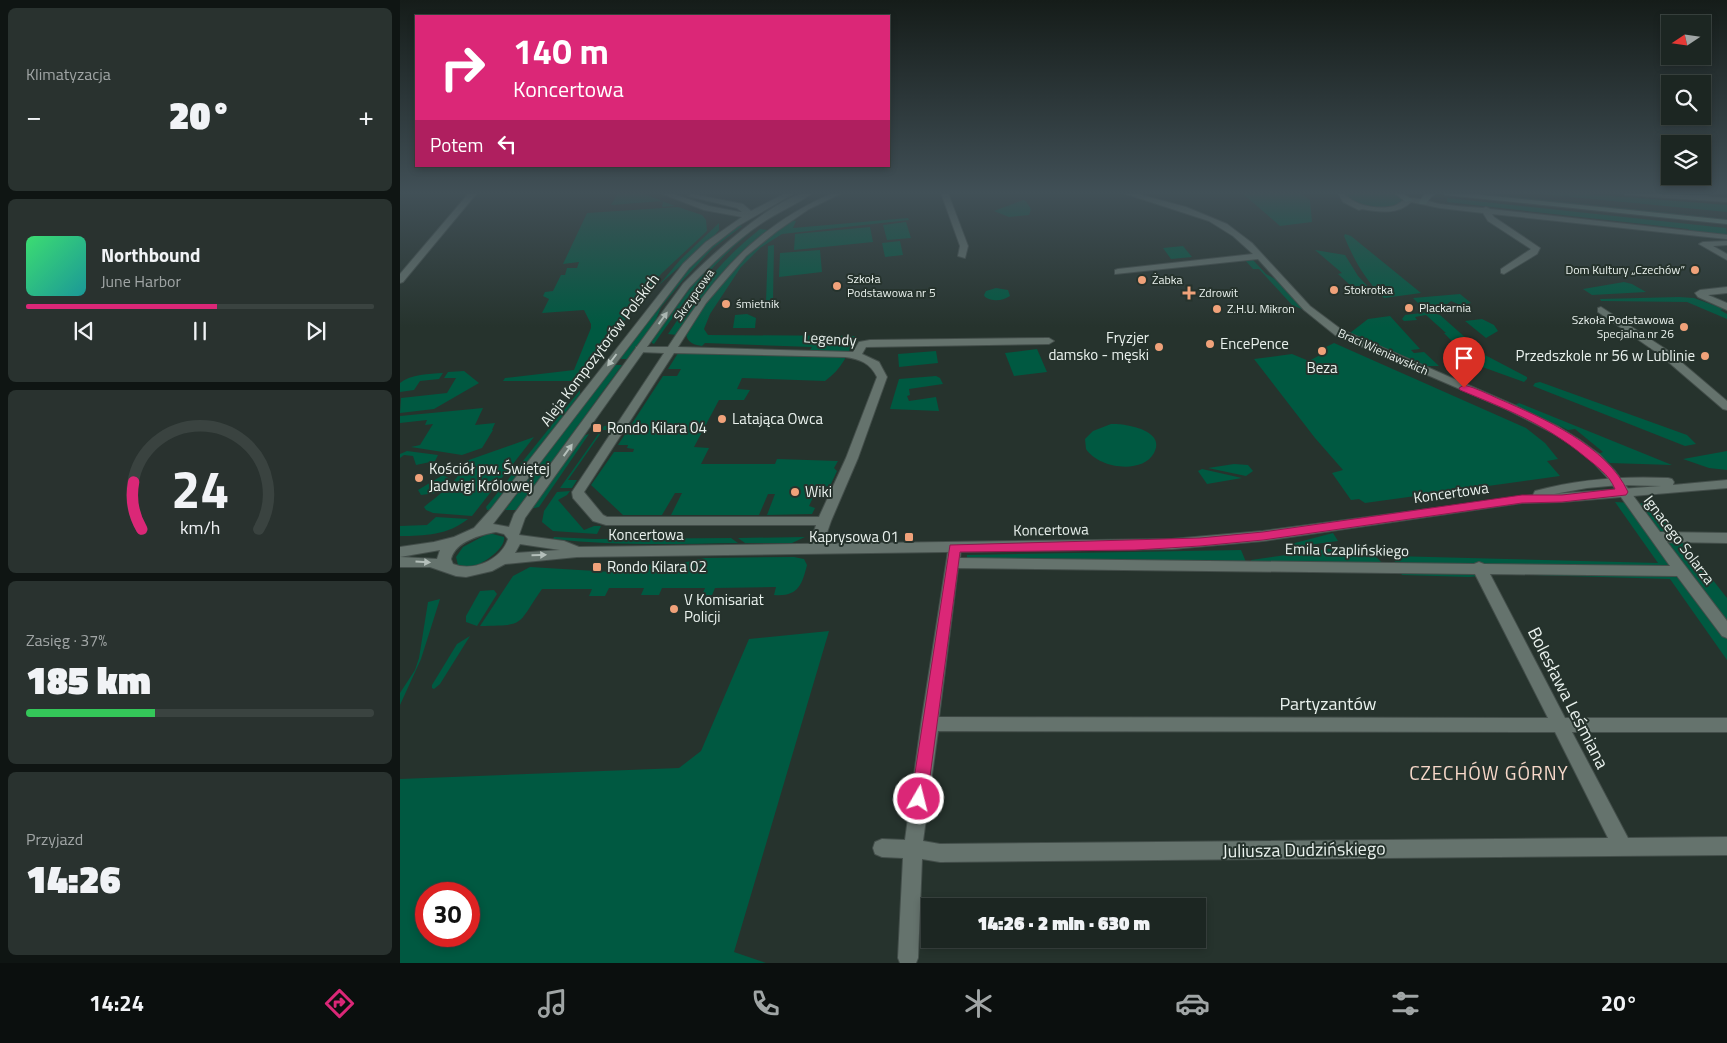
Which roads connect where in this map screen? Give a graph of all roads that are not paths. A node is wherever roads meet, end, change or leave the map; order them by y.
1 (435, 238) edge
2 (717, 238) edge
3 (735, 238) edge
4 (764, 238) edge
5 (961, 238) edge
6 (1240, 238) edge
7 (1520, 238) edge
8 (1727, 244) edge
9 (962, 256) dead end
10 (1258, 256) junction
11 (1727, 256) edge
12 (1504, 271) dead end
13 (1118, 272) dead end
14 (400, 280) edge
15 (1727, 290) edge
16 (1727, 307) edge
17 (1601, 310) dead end
18 (1048, 341) dead end
19 (640, 349) junction
20 (673, 349) junction
21 (856, 355) junction
22 (1727, 407) edge
23 (1727, 484) edge
24 (1617, 485) junction
25 (824, 521) junction
26 (479, 530) junction
27 (514, 536) junction
28 (1656, 537) junction
29 (1727, 538) edge
30 (459, 540) junction
31 (815, 550) junction
32 (400, 552) edge
33 (577, 552) junction
34 (953, 555) junction
35 (502, 558) junction
36 (400, 562) edge
37 (445, 566) junction
38 (1479, 567) junction
39 (1681, 571) junction
40 (1727, 632) edge
41 (930, 724) junction
42 (1558, 724) junction
43 (1727, 725) edge
44 (1622, 846) junction
45 (1727, 846) edge
46 (882, 848) dead end
47 (913, 848) junction
48 (908, 958) dead end

1 - 14 street
2 -> 26 street, Aleja Kompozytorów Polskich
19 -> 3 street, Aleja Kompozytorów Polskich
4 - 20 street, Skrzypcowa
5 - 9 street
6 - 10 street, Braci Wieniawskich
7 - 12 street
8 - 11 street
10 - 13 street
10 - 24 street, Braci Wieniawskich
15 - 16 street
17 - 22 street
18 - 21 street
19 - 20 street, Legendy
27 -> 19 street, Aleja Kompozytorów Polskich
20 - 21 street, Legendy
20 - 25 street, Skrzypcowa
21 - 25 street, Legendy
23 - 24 street, Koncertowa
24 - 28 street, Ignacego Solarza
24 - 34 street, Koncertowa
25 - 31 street
26 - 27 street, Koncertowa
26 - 30 street
27 - 33 street, Koncertowa
27 - 35 street, Aleja Kompozytorów Polskich
28 - 29 street
28 - 39 street, Ignacego Solarza
30 - 32 street
30 - 37 street
31 - 33 street, Koncertowa
31 - 34 street, Koncertowa
35 -> 33 street, Koncertowa
34 - 38 street, Emila Czaplińskiego
34 - 41 street
35 - 37 street
36 -> 37 street
38 - 39 street, Emila Czaplińskiego
38 - 42 street, Bolesława Leśmiana
39 - 40 street, Ignacego Solarza
41 - 42 street, Partyzantów
41 - 47 street
42 - 43 street, Partyzantów
42 - 44 street, Bolesława Leśmiana
44 - 45 street, Juliusza Dudzińskiego
44 - 47 street, Juliusza Dudzińskiego
46 - 47 street, Juliusza Dudzińskiego
47 - 48 street

